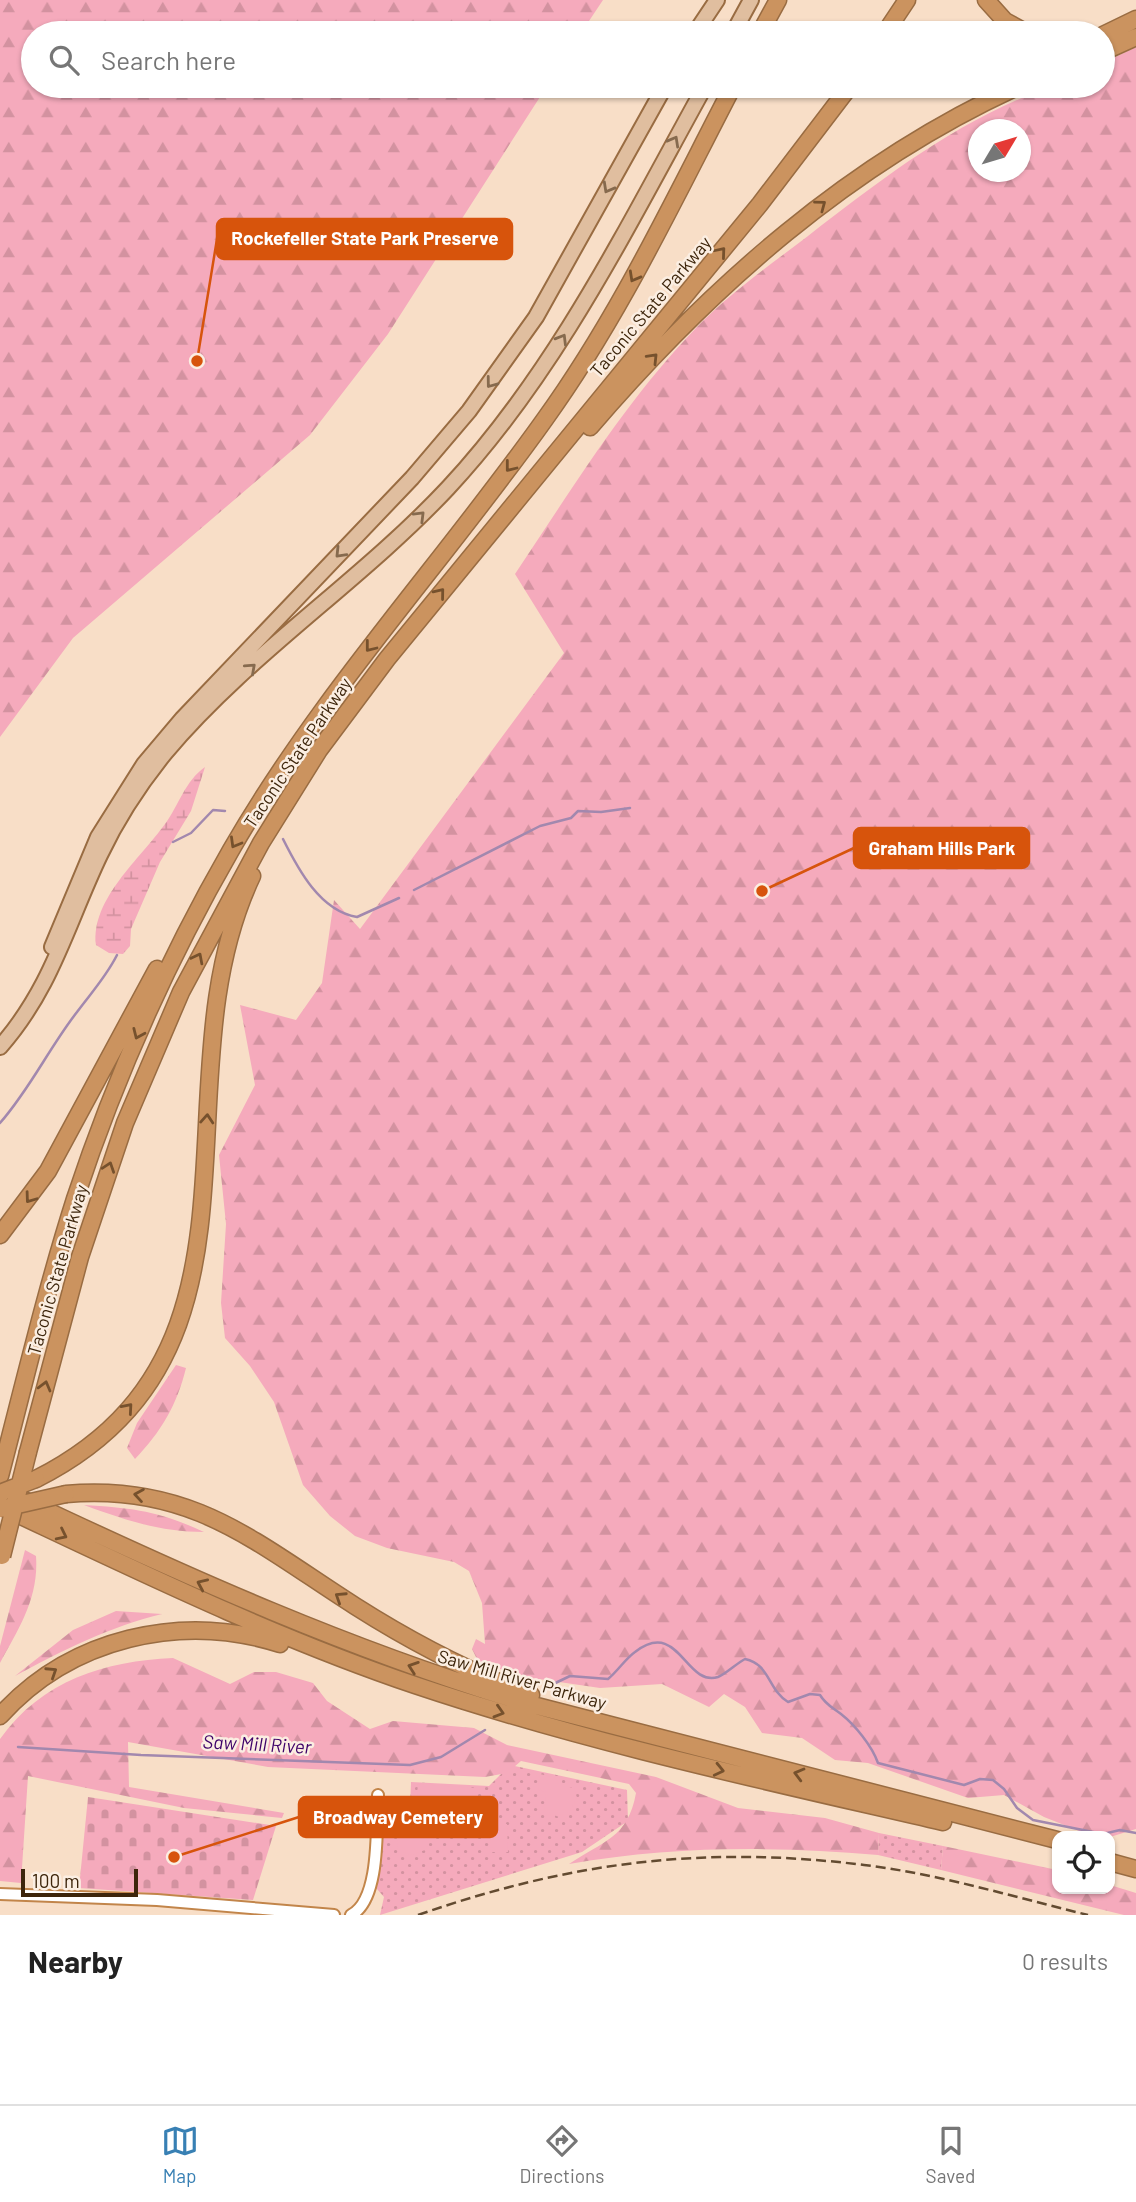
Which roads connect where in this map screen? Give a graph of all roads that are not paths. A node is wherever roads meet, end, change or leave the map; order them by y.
1 (715, 0) edge
2 (744, 0) edge
3 (751, 0) edge
4 (778, 0) edge
5 (906, 0) edge
6 (986, 0) edge
7 (1136, 19) edge
8 (702, 21) edge
9 (736, 21) edge
10 (738, 21) edge
11 (767, 21) edge
12 (893, 21) edge
13 (1005, 21) edge
14 (1115, 29) edge
15 (1136, 37) edge
16 (1115, 47) edge
17 (658, 98) edge
18 (698, 98) edge
19 (727, 98) edge
20 (841, 98) edge
21 (996, 98) edge
22 (522, 494) junction
23 (284, 806) junction
24 (200, 907) junction
25 (0, 1033) edge
26 (0, 1047) edge
27 (0, 1234) edge
28 (0, 1476) edge
29 (0, 1490) edge
30 (0, 1507) edge
31 (1, 1559) edge
32 (471, 1703) junction
33 (0, 1716) edge
34 (590, 1720) junction
35 (378, 1795) dead end
36 (1052, 1839) edge
37 (1052, 1848) edge
38 (1115, 1854) edge
39 (1136, 1860) edge
40 (1115, 1864) edge
41 (1136, 1870) edge
42 (0, 1894) edge
43 (334, 1915) edge
44 (351, 1915) edge

1 - 8 main road
2 - 9 main road
3 - 10 main road
4 - 11 highway
5 - 12 highway
6 - 13 highway
7 - 14 highway
15 - 16 highway
17 -> 25 main road
26 -> 18 main road
19 -> 24 highway, Taconic State Parkway
22 -> 20 highway, Taconic State Parkway
22 -> 21 highway
23 -> 22 highway, Taconic State Parkway
29 -> 23 highway, bridge
31 -> 23 highway, Taconic State Parkway, bridge
24 -> 27 highway
24 -> 28 highway, Taconic State Parkway
34 -> 29 highway, Saw Mill River Parkway
30 -> 32 highway, Saw Mill River Parkway
34 -> 30 highway, bridge
33 -> 32 highway
32 -> 37 highway, Saw Mill River Parkway
36 -> 34 highway, Saw Mill River Parkway
35 - 44 street
38 - 39 highway
40 - 41 highway
42 - 43 street

